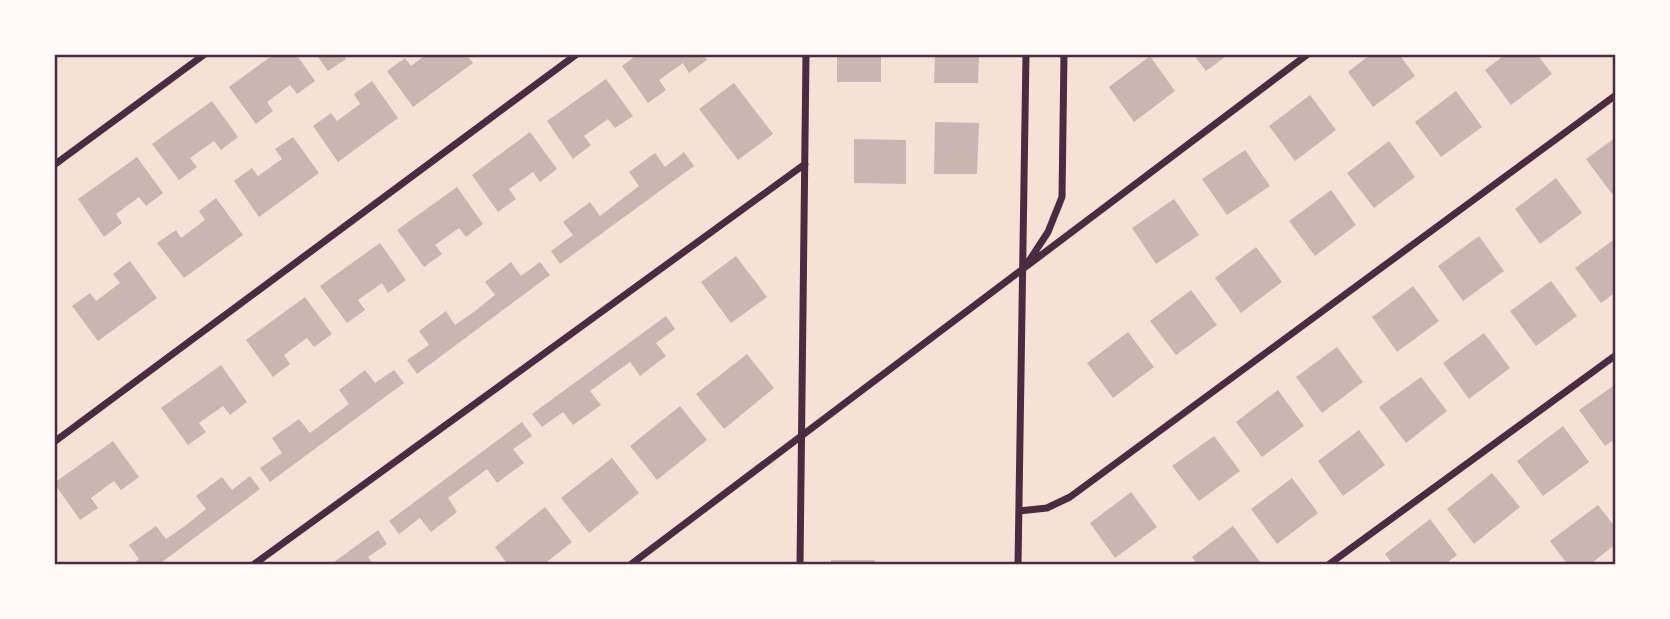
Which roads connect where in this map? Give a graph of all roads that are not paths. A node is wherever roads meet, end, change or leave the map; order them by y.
1 (205, 54) edge
2 (577, 54) edge
3 (806, 54) edge
4 (1026, 54) edge
5 (1064, 54) edge
6 (1308, 54) edge
7 (1616, 95) edge
8 (805, 164) junction
9 (54, 165) edge
10 (1025, 267) junction
11 (1616, 355) edge
12 (801, 436) junction
13 (54, 442) edge
14 (1019, 511) junction
15 (253, 565) edge
16 (630, 565) edge
17 (800, 565) edge
18 (1018, 565) edge
19 (1328, 565) edge

1 - 9 street
2 - 13 street
3 - 8 street
4 - 10 street
5 - 10 street
6 - 10 street
7 - 14 street
8 - 12 street
8 - 15 street
10 - 12 street
10 - 14 street
11 - 19 street
12 - 16 street
12 - 17 street
14 - 18 street

